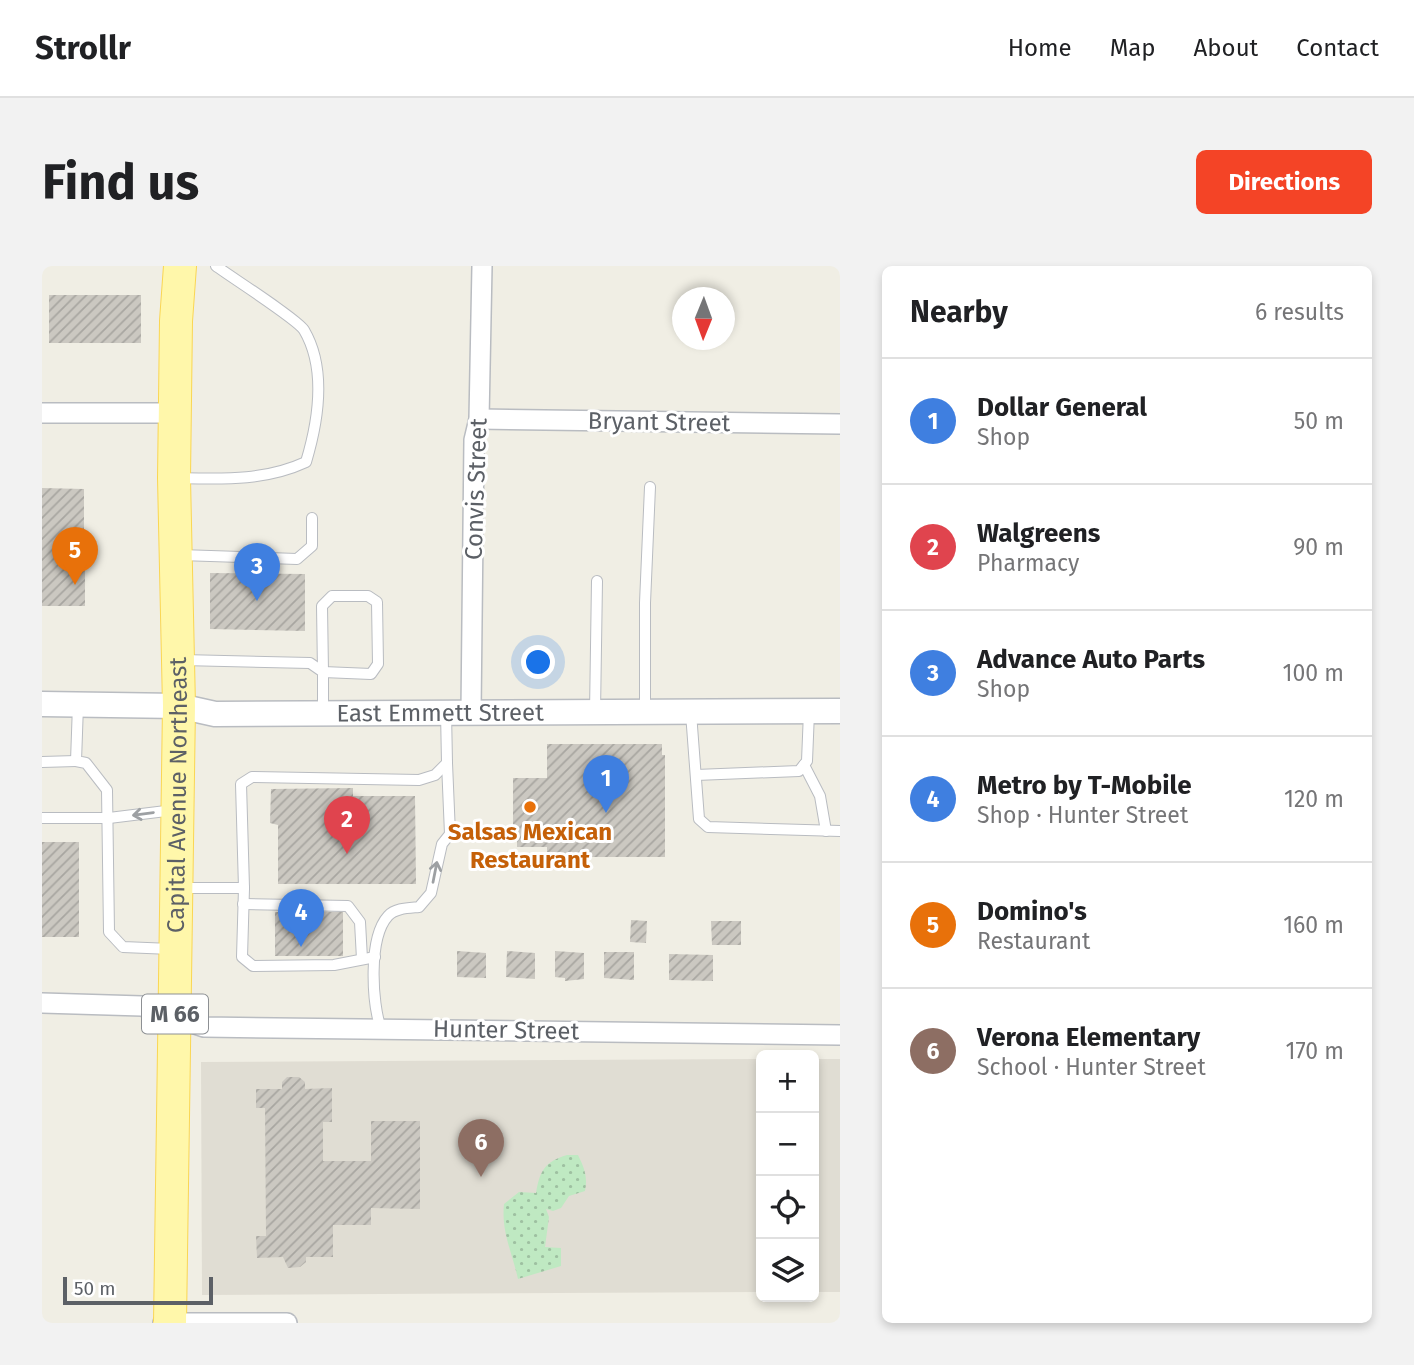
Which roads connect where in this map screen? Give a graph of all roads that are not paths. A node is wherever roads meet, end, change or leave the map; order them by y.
1 (180, 266) edge
2 (216, 266) edge
3 (482, 266) edge
4 (42, 413) edge
5 (175, 413) junction
6 (479, 419) junction
7 (840, 424) edge
8 (174, 478) junction
9 (650, 487) dead end
10 (312, 518) dead end
11 (176, 555) junction
12 (597, 581) dead end
13 (178, 660) junction
14 (323, 672) junction
15 (42, 704) edge
16 (78, 704) junction
17 (179, 706) junction
18 (446, 711) junction
19 (840, 711) edge
20 (471, 712) junction
21 (809, 712) junction
22 (323, 713) junction
23 (595, 713) junction
24 (645, 713) junction
25 (691, 713) junction
26 (76, 761) junction
27 (42, 762) edge
28 (447, 763) junction
29 (804, 765) junction
30 (696, 775) junction
31 (177, 809) junction
32 (42, 818) edge
33 (109, 818) junction
34 (826, 831) junction
35 (840, 831) edge
36 (176, 888) junction
37 (244, 888) junction
38 (243, 904) junction
39 (175, 949) junction
40 (375, 957) junction
41 (362, 959) junction
42 (42, 1003) edge
43 (174, 1016) junction
44 (380, 1029) junction
45 (840, 1035) edge
46 (168, 1322) edge
47 (287, 1323) edge

1 - 5 main road, Capital Avenue Northeast / M 66
2 - 8 lane
3 - 6 street, Convis Street
4 - 5 street
5 - 8 main road, Capital Avenue Northeast / M 66
6 - 7 street, Bryant Street
6 - 20 street, Convis Street
8 - 11 main road, Capital Avenue Northeast / M 66
9 - 24 lane
10 - 11 lane
11 - 13 main road, Capital Avenue Northeast / M 66
12 - 23 lane
13 - 14 lane
13 - 17 main road, Capital Avenue Northeast / M 66
14 - 14 lane
14 - 22 lane
15 - 16 street, East Emmett Street
16 - 17 street, East Emmett Street
16 - 26 lane
17 - 22 street, East Emmett Street
17 - 31 main road, Capital Avenue Northeast / M 66
18 - 20 street, East Emmett Street
18 - 22 street, East Emmett Street
18 - 28 lane
19 - 21 street, East Emmett Street
20 - 23 street, East Emmett Street
21 - 25 street, East Emmett Street
21 - 29 lane
23 - 24 street, East Emmett Street
24 - 25 street, East Emmett Street
25 - 30 lane
26 - 27 lane
26 - 33 lane
28 - 37 lane
40 -> 28 lane
29 - 30 lane
29 - 34 lane
30 - 34 lane
31 -> 33 lane
31 - 36 main road, Capital Avenue Northeast / M 66
32 - 33 lane
33 - 39 lane
34 - 35 lane
36 - 37 lane
36 - 39 main road, Capital Avenue Northeast / M 66
37 - 38 lane
38 - 41 lane
38 - 41 lane
39 - 43 main road, Capital Avenue Northeast / M 66
40 - 41 lane
40 - 44 lane
42 - 43 street, Hunter Street
43 - 44 street, Hunter Street
43 - 46 main road, Capital Avenue Northeast / M 66
44 - 45 street, Hunter Street
46 - 47 street

